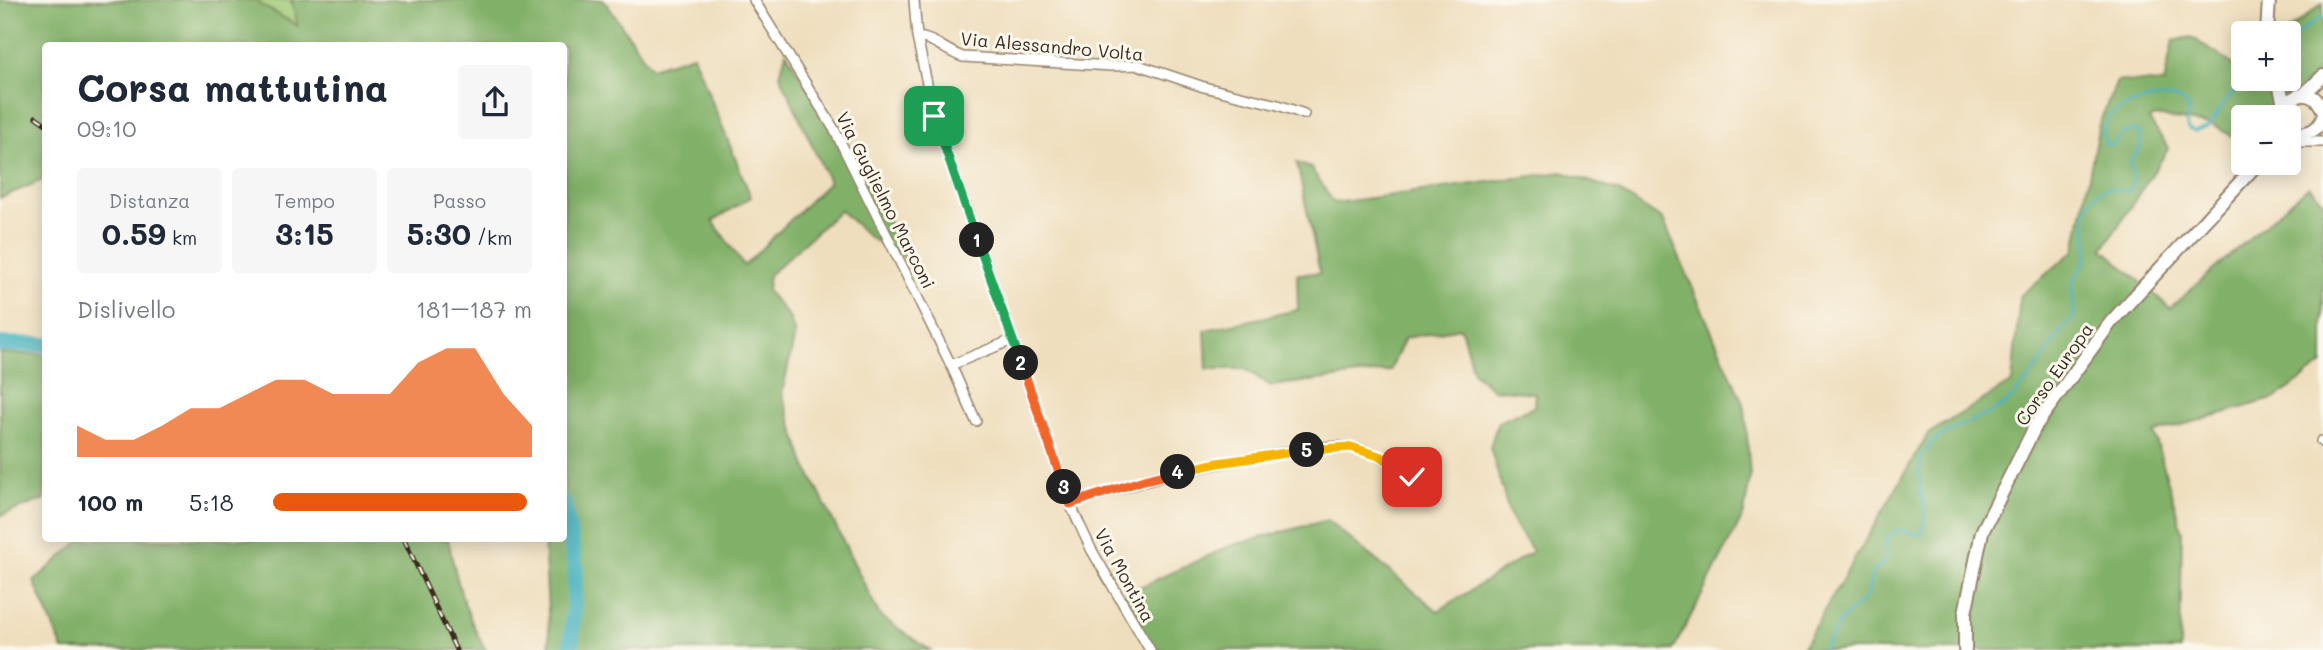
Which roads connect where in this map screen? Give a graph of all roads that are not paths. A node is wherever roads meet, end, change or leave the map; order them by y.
1 (754, 0) edge
2 (914, 0) edge
3 (2269, 0) edge
4 (2268, 21) edge
5 (917, 37) junction
6 (2323, 76) edge
7 (2294, 91) edge
8 (2300, 95) junction
9 (2287, 105) edge
10 (2323, 112) edge
11 (1304, 114) dead end
12 (2301, 126) edge
13 (2301, 129) edge
14 (2323, 140) edge
15 (2301, 142) edge
16 (2247, 175) edge
17 (1012, 340) junction
18 (951, 365) junction
19 (976, 421) dead end
20 (1412, 477) dead end
21 (1070, 504) junction
22 (1150, 650) edge
23 (1965, 650) edge

1 - 18 street, Via Guglielmo Marconi
2 - 5 street
3 - 4 main road
5 - 11 street, Via Alessandro Volta
5 - 17 street, Via Montina
6 - 8 main road
7 - 8 main road
8 - 9 main road
8 - 10 main road
10 - 12 main road
13 - 14 street
14 - 15 street
16 - 23 main road, Corso Europa
17 - 18 street
17 - 21 street, Via Montina
18 - 19 street, Via Guglielmo Marconi
20 - 21 street
21 - 22 street, Via Montina

